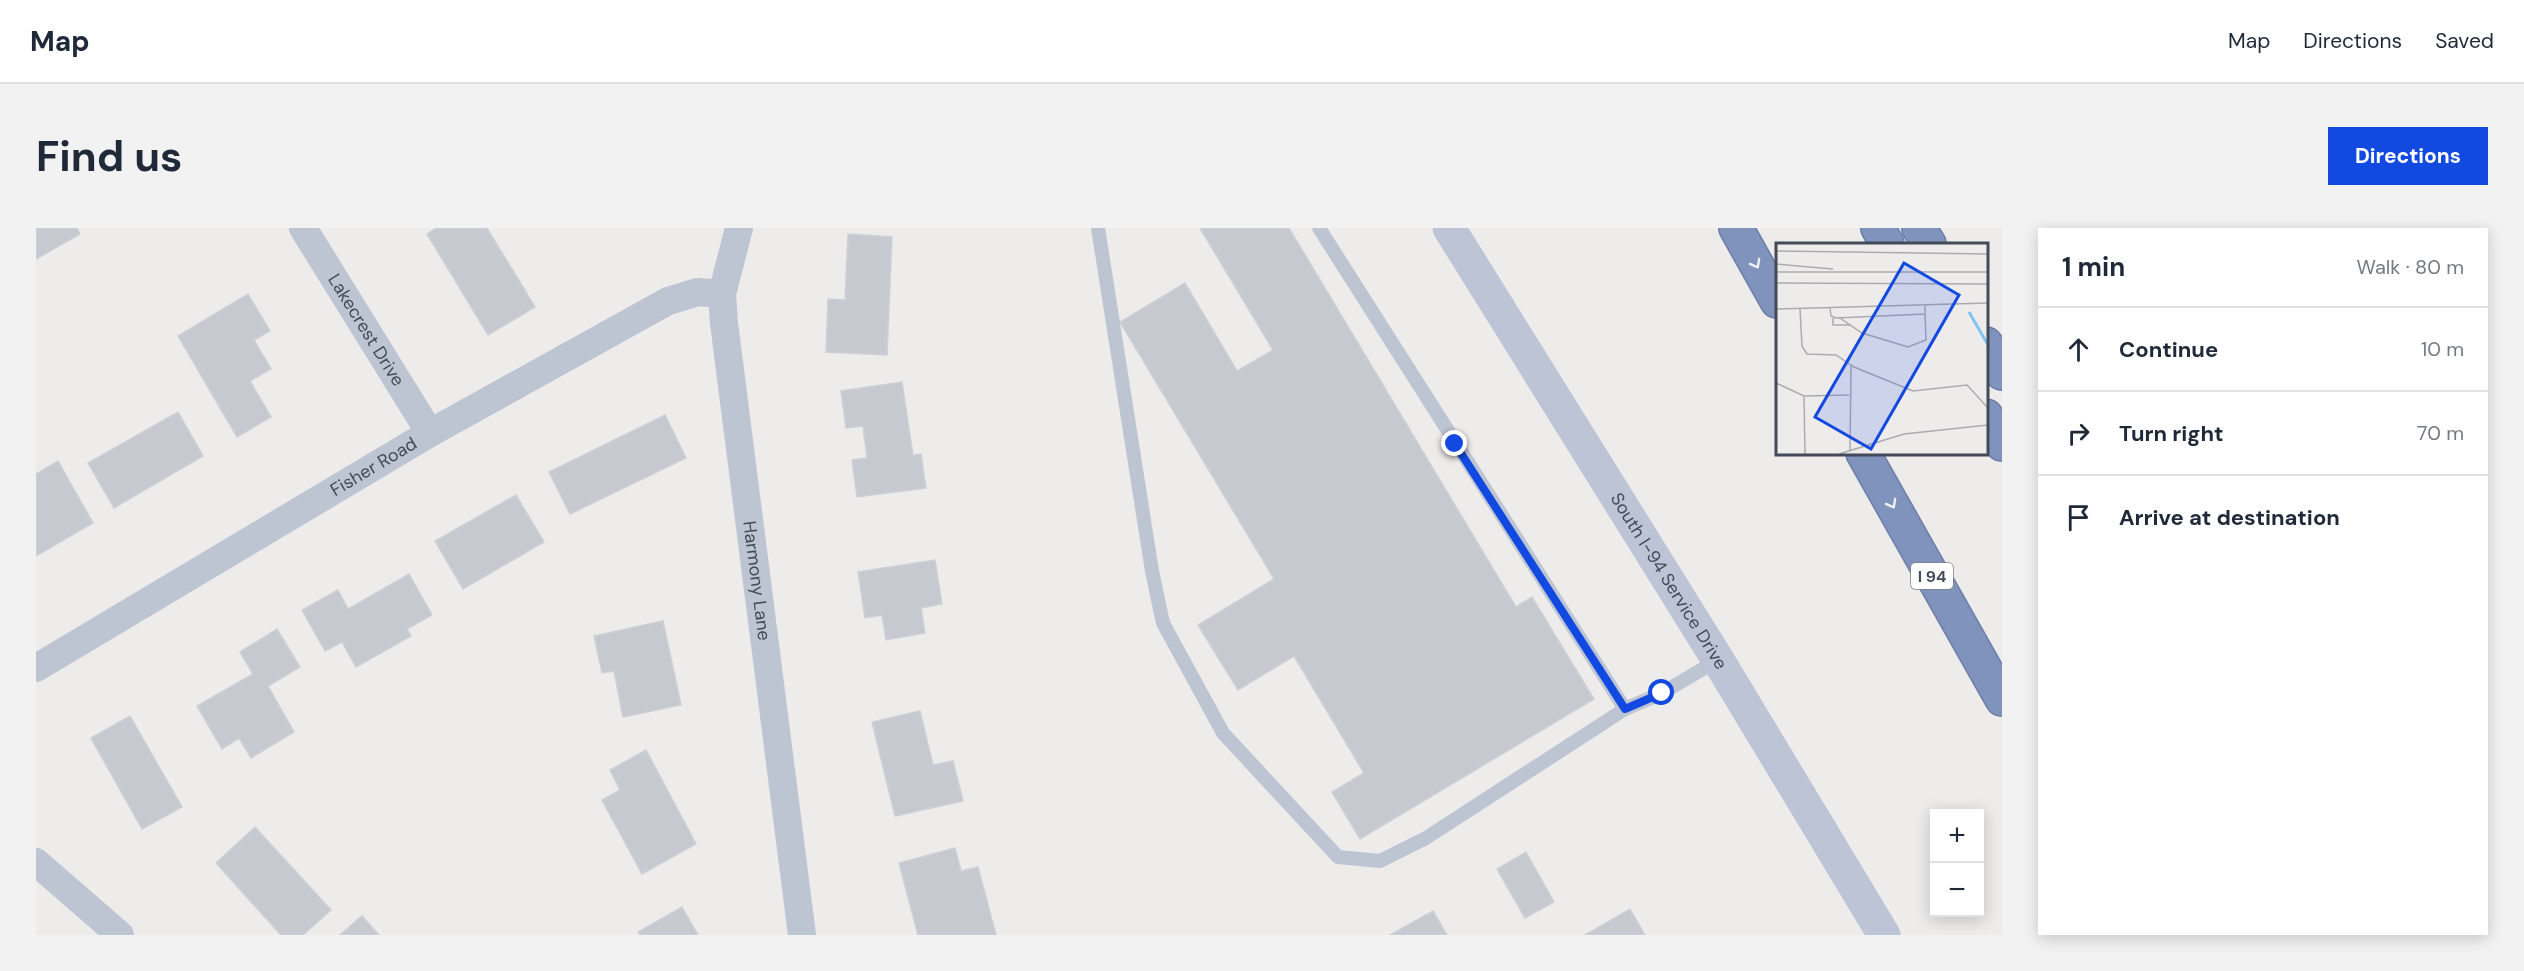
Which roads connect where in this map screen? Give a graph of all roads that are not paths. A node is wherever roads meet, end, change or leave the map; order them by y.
1 (303, 228) edge
2 (739, 228) edge
3 (1098, 228) edge
4 (1319, 228) edge
5 (1449, 228) edge
6 (1736, 228) edge
7 (1878, 228) edge
8 (1919, 228) edge
9 (1886, 243) edge
10 (1928, 243) edge
11 (722, 294) junction
12 (1776, 299) edge
13 (1987, 346) edge
14 (2002, 373) edge
15 (1987, 418) edge
16 (430, 433) junction
17 (2002, 444) edge
18 (1864, 454) edge
19 (1718, 660) junction
20 (36, 668) edge
21 (2002, 699) edge
22 (1625, 709) junction
23 (36, 862) edge
24 (120, 935) edge
25 (802, 935) edge
26 (1884, 935) edge

1 - 16 street, Lakecrest Drive
2 - 11 street, Harmony Lane
3 - 22 lane
4 - 22 lane
5 - 19 street, South I-94 Service Drive
6 -> 12 highway
7 - 9 highway
8 - 10 highway
11 - 16 street, Fisher Road
11 - 25 street, Harmony Lane
13 - 14 highway
15 - 17 highway
16 - 20 street, Fisher Road
18 -> 21 highway, I 94
19 - 22 lane
19 - 26 street, South I-94 Service Drive
23 - 24 street

